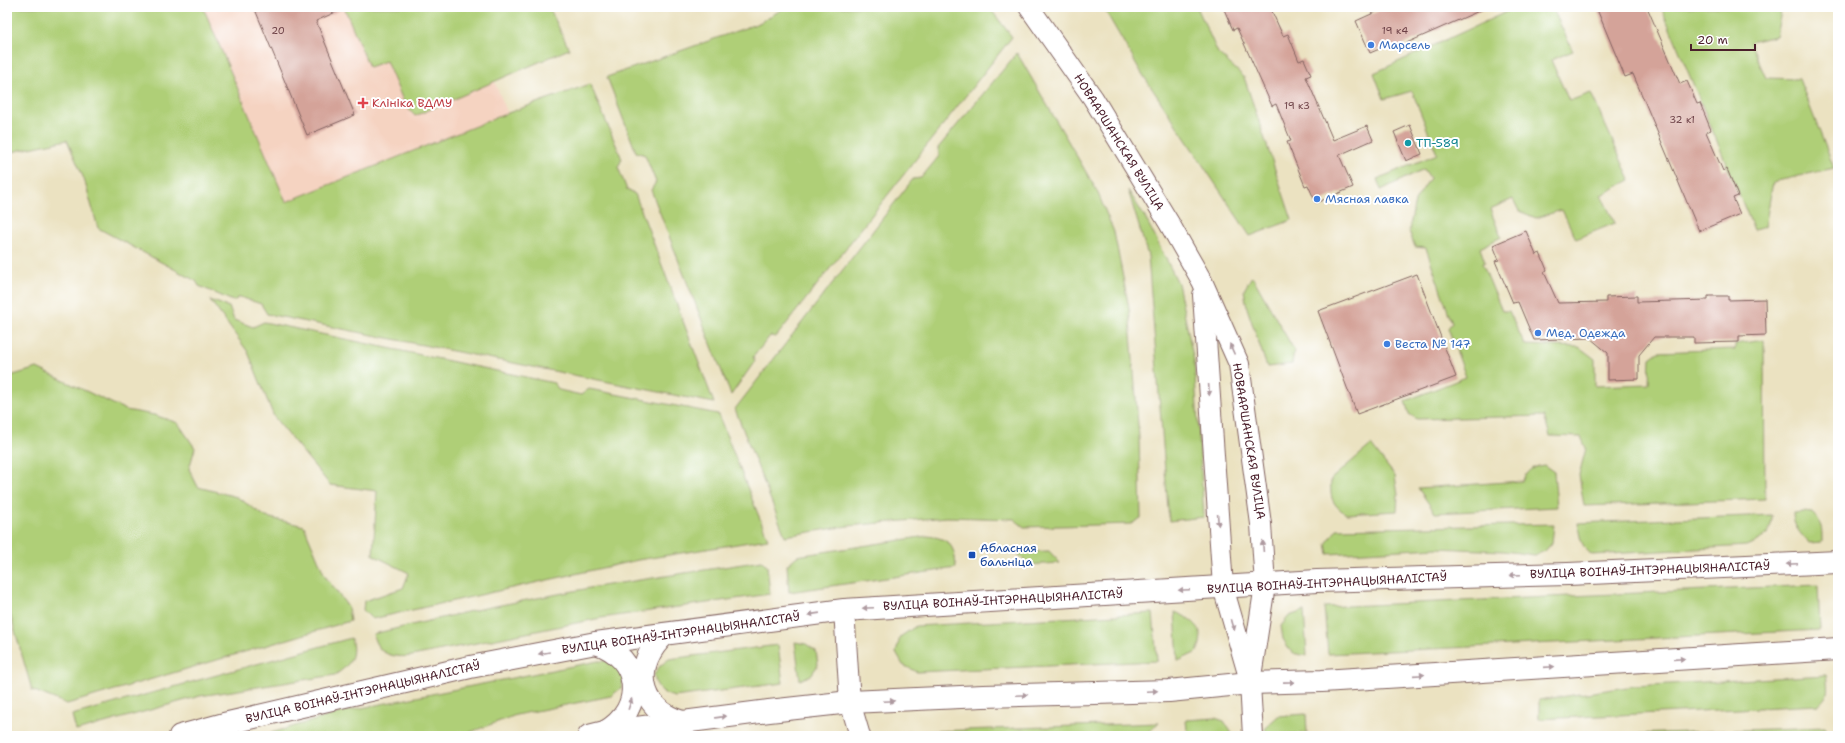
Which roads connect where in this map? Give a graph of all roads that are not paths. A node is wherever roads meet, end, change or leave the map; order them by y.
1 (1029, 7) edge
2 (1202, 281) junction
3 (1838, 562) edge
4 (1265, 584) junction
5 (1222, 587) junction
6 (844, 610) junction
7 (665, 634) junction
8 (596, 643) junction
9 (1838, 649) edge
10 (1250, 683) junction
11 (850, 702) junction
12 (682, 722) junction
13 (597, 734) edge
14 (180, 736) edge
15 (860, 736) edge
16 (1253, 736) edge

1 - 2 street, НОВААРШАНСКАЯ ВУЛІЦА
4 -> 2 street, НОВААРШАНСКАЯ ВУЛІЦА
2 -> 5 street, НОВААРШАНСКАЯ ВУЛІЦА
3 -> 4 main road, ВУЛІЦА ВОІНАЎ-ІНТЭРНАЦЫЯНАЛІСТАЎ
4 - 5 main road, ВУЛІЦА ВОІНАЎ-ІНТЭРНАЦЫЯНАЛІСТАЎ
4 - 10 street, НОВААРШАНСКАЯ ВУЛІЦА
5 -> 6 main road, ВУЛІЦА ВОІНАЎ-ІНТЭРНАЦЫЯНАЛІСТАЎ
5 -> 10 street, НОВААРШАНСКАЯ ВУЛІЦА
6 -> 7 main road, ВУЛІЦА ВОІНАЎ-ІНТЭРНАЦЫЯНАЛІСТАЎ
6 - 11 street
7 - 8 main road, ВУЛІЦА ВОІНАЎ-ІНТЭРНАЦЫЯНАЛІСТАЎ
7 - 12 main road
13 -> 8 main road
8 -> 14 main road, ВУЛІЦА ВОІНАЎ-ІНТЭРНАЦЫЯНАЛІСТАЎ
10 -> 9 main road
11 -> 10 main road
10 - 16 street
12 -> 11 main road
11 - 15 street
12 - 13 main road

